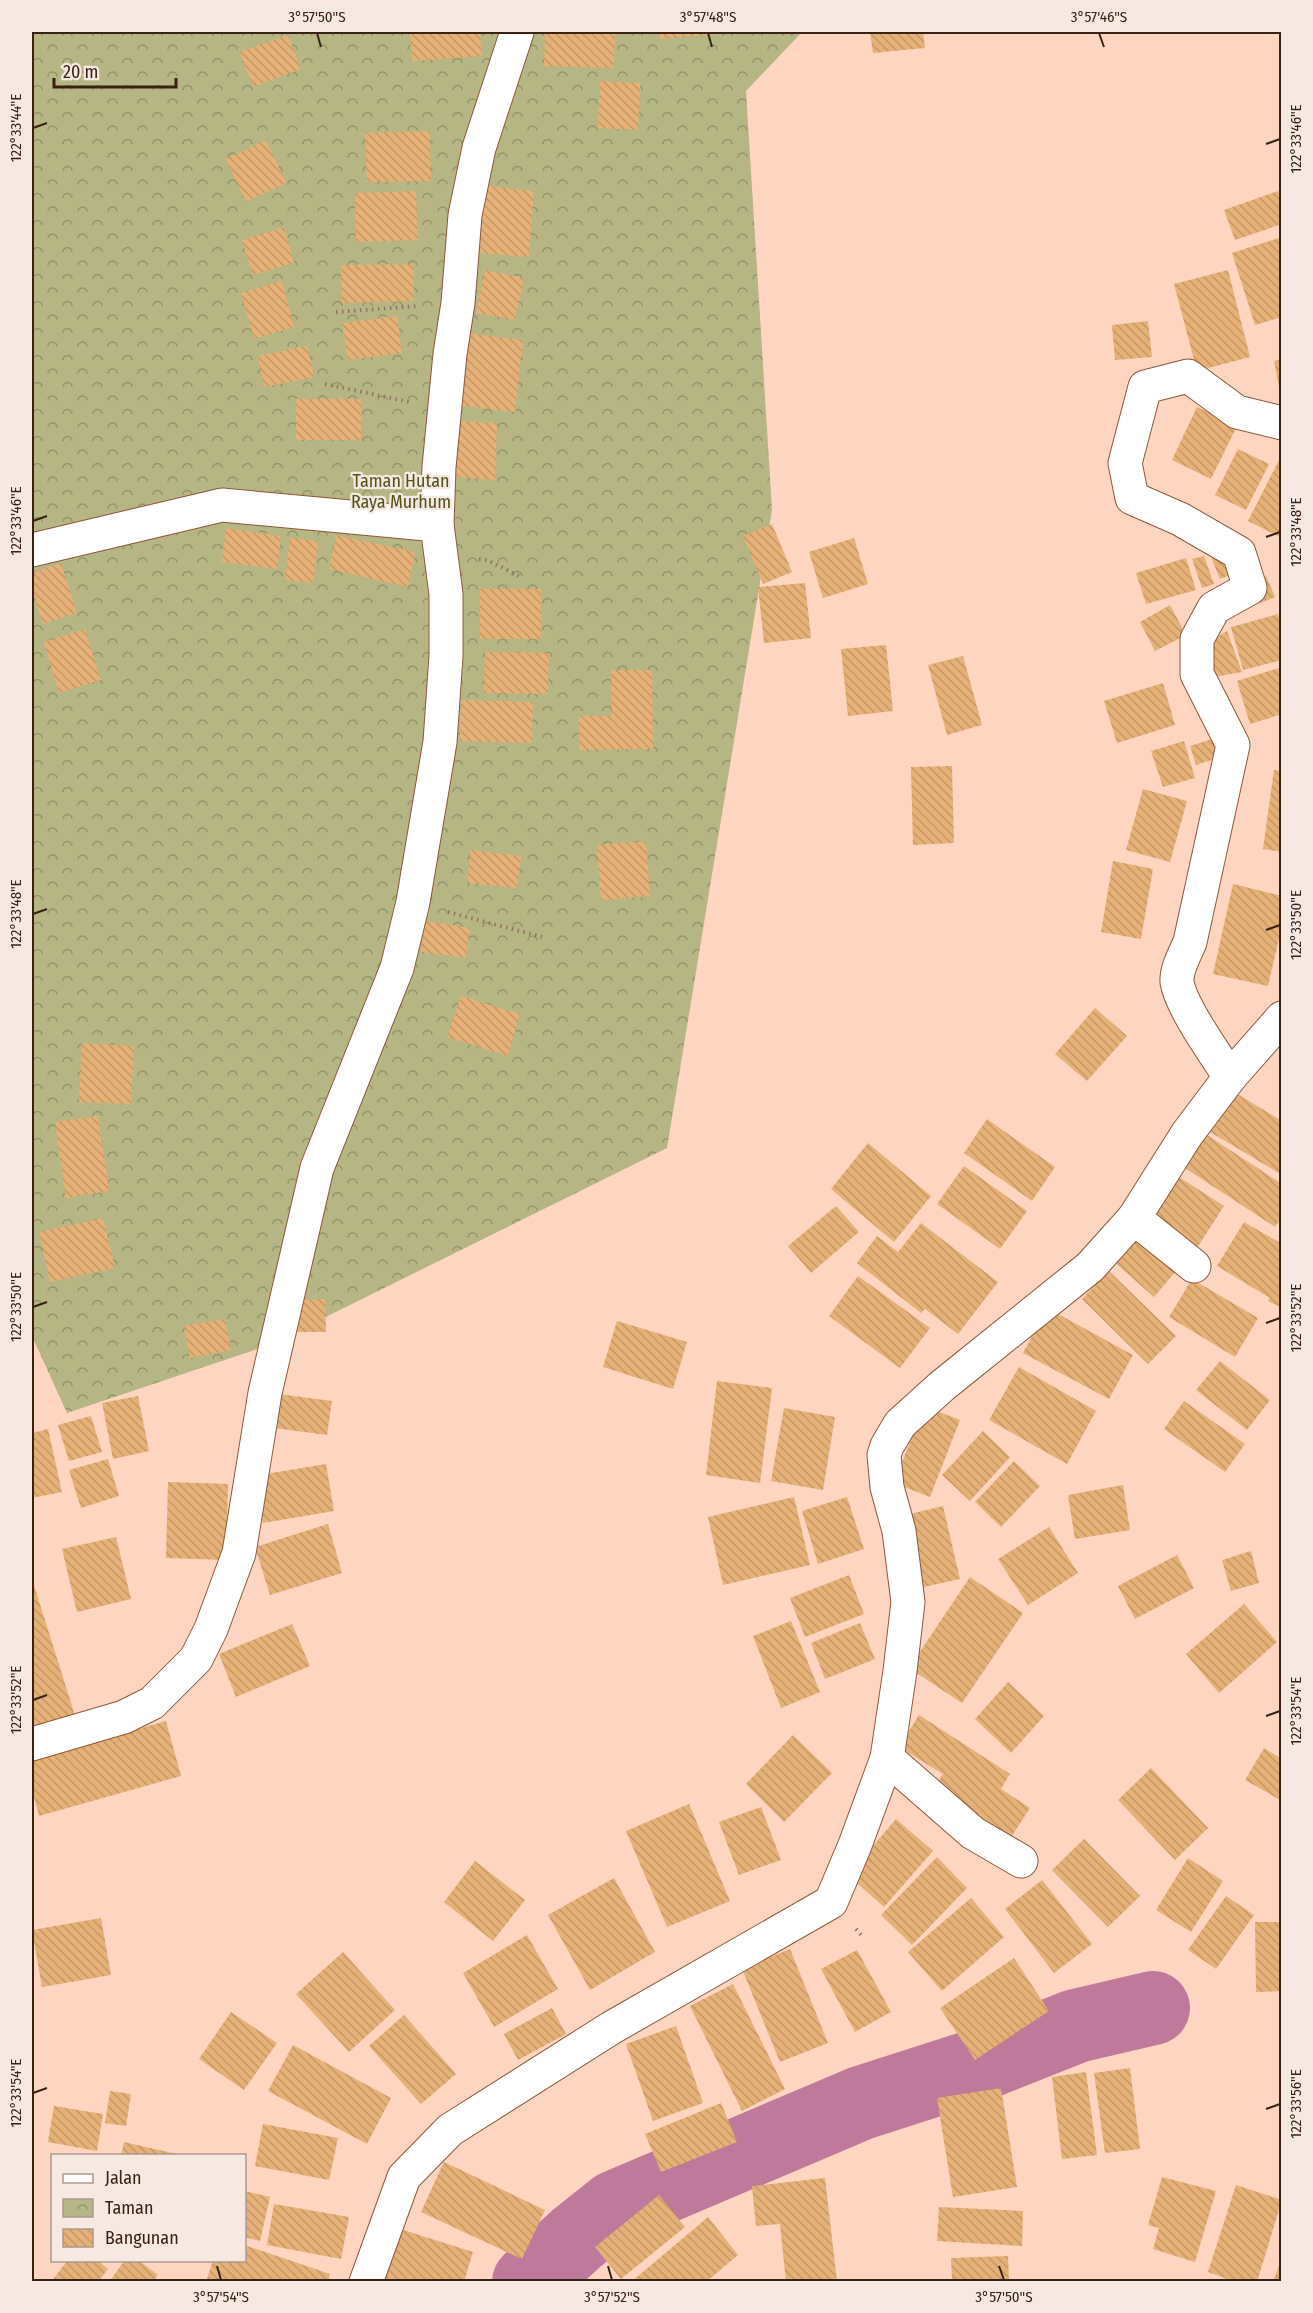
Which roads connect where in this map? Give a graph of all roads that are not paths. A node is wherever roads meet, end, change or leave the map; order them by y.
1 (517, 32) edge
2 (1281, 423) edge
3 (437, 525) junction
4 (32, 550) edge
5 (1281, 1018) edge
6 (1230, 1077) junction
7 (1134, 1218) junction
8 (1194, 1266) dead end
9 (32, 1744) edge
10 (887, 1758) junction
11 (1021, 1861) dead end
12 (366, 2282) edge

1 - 3 street
2 - 6 street
3 - 4 street
3 - 9 street
5 - 6 street
6 - 7 street
7 - 8 street
7 - 10 street
10 - 11 street
10 - 12 street

